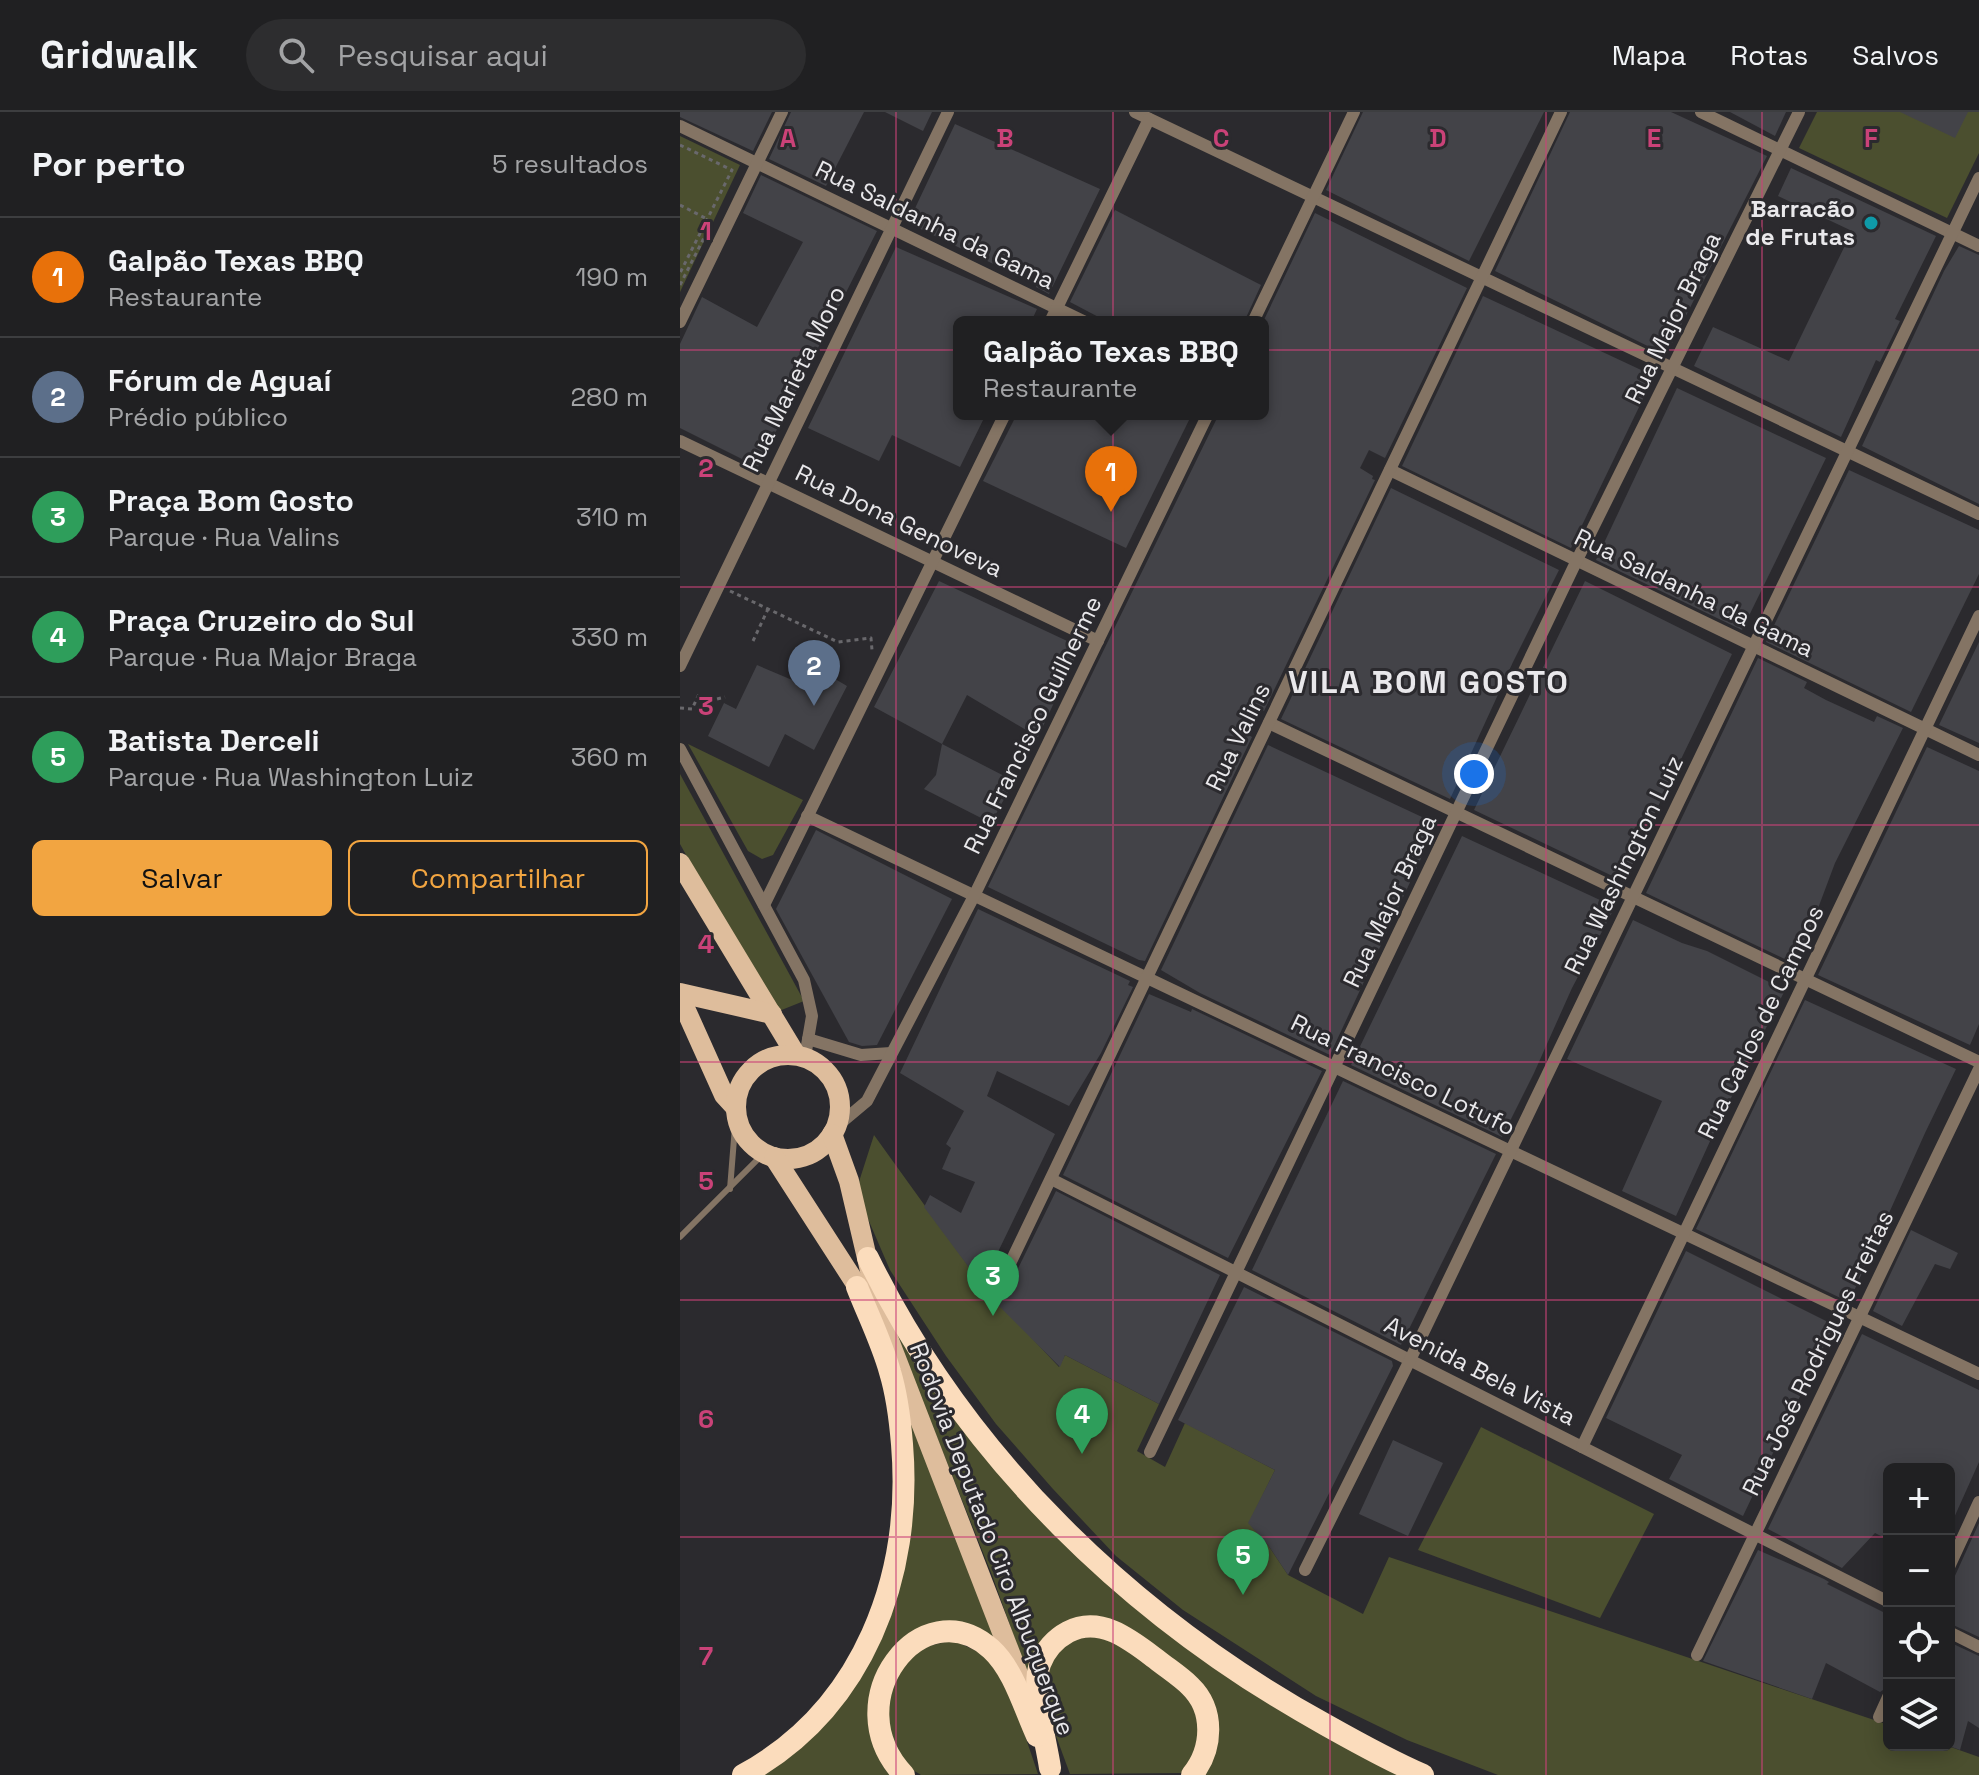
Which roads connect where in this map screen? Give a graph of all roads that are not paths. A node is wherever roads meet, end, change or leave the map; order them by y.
1 (782, 112) edge
2 (948, 112) edge
3 (1135, 112) edge
4 (1354, 112) edge
5 (1561, 112) edge
6 (1701, 112) edge
7 (1799, 112) edge
8 (1149, 119) junction
9 (680, 126) edge
10 (1781, 150) junction
11 (757, 163) junction
12 (1979, 178) edge
13 (1313, 197) junction
14 (892, 228) junction
15 (1953, 233) junction
16 (1979, 246) edge
17 (1482, 277) junction
18 (1057, 308) junction
19 (1053, 316) edge
20 (1073, 316) edge
21 (1256, 316) edge
22 (680, 322) edge
23 (1673, 369) junction
24 (1002, 420) edge
25 (1205, 420) edge
26 (680, 441) edge
27 (1847, 452) junction
28 (1390, 470) junction
29 (768, 483) junction
30 (1979, 514) edge
31 (1577, 560) junction
32 (933, 562) junction
33 (1979, 616) edge
34 (1098, 641) junction
35 (1754, 646) junction
36 (680, 666) edge
37 (1269, 723) junction
38 (1925, 729) junction
39 (680, 749) edge
40 (1979, 755) edge
41 (1456, 812) junction
42 (807, 816) junction
43 (680, 863) edge
44 (974, 896) junction
45 (1633, 897) junction
46 (764, 905) junction
47 (1147, 978) junction
48 (1805, 979) junction
49 (680, 995) edge
50 (772, 1014) junction
51 (803, 1051) junction
52 (891, 1053) junction
53 (1979, 1062) edge
54 (1336, 1067) junction
55 (1979, 1069) edge
56 (736, 1110) junction
57 (834, 1130) junction
58 (1511, 1151) junction
59 (769, 1155) junction
60 (1051, 1179) junction
61 (730, 1189) junction
62 (1684, 1234) junction
63 (680, 1237) edge
64 (868, 1258) junction
65 (1235, 1272) junction
66 (857, 1287) junction
67 (995, 1295) dead end
68 (1859, 1317) junction
69 (882, 1322) junction
70 (1410, 1360) junction
71 (1979, 1374) edge
72 (1582, 1447) junction
73 (1150, 1452) dead end
74 (1979, 1502) edge
75 (1755, 1534) junction
76 (1955, 1554) edge
77 (1305, 1570) dead end
78 (1883, 1599) edge
79 (1955, 1635) edge
80 (1979, 1647) edge
81 (1697, 1655) dead end
82 (1883, 1708) edge
83 (1879, 1717) dead end
84 (1052, 1771) edge
85 (743, 1775) edge
86 (904, 1775) edge
87 (1192, 1775) edge
88 (1423, 1775) edge

1 - 11 street
2 - 14 street, Rua Marieta Moro
3 - 8 street
4 - 13 street
5 - 17 street, Rua Valins
6 - 10 street
7 - 10 street, Rua Major Braga
8 - 13 street
8 - 18 street
9 - 11 street, Rua Saldanha da Gama
10 - 15 street
10 - 23 street, Rua Major Braga
11 - 14 street, Rua Saldanha da Gama
11 - 22 street
12 - 15 street, Rua Washington Luiz
13 - 17 street
13 - 21 street
14 - 18 street, Rua Saldanha da Gama
14 - 29 street, Rua Marieta Moro
15 - 16 street
15 - 27 street, Rua Washington Luiz
17 - 23 street
17 - 28 street, Rua Valins
18 - 19 street
18 - 20 street, Rua Saldanha da Gama
23 - 27 street
23 - 31 street, Rua Major Braga
24 - 32 street
25 - 34 street, Rua Francisco Guilherme
26 - 29 street, Rua Dona Genoveva
27 - 30 street
27 - 35 street, Rua Washington Luiz
28 - 31 street, Rua Saldanha da Gama
28 - 37 street, Rua Valins
29 - 32 street, Rua Dona Genoveva
29 - 36 street, Rua Marieta Moro
31 - 35 street, Rua Saldanha da Gama
31 - 41 street, Rua Major Braga
32 - 34 street, Rua Dona Genoveva
32 - 42 street
33 - 38 street, Rua Carlos de Campos
34 - 44 street, Rua Francisco Guilherme
35 - 38 street, Rua Saldanha da Gama
35 - 45 street, Rua Washington Luiz
37 - 41 street
37 - 47 street, Rua Valins
38 - 40 street, Rua Saldanha da Gama
38 - 48 street, Rua Carlos de Campos
39 - 46 street
41 - 45 street
41 - 54 street, Rua Major Braga
42 - 44 street, Rua Francisco Lotufo
42 - 46 street
43 - 50 main road
44 - 47 street, Rua Francisco Lotufo
44 - 52 street, Rua Francisco Guilherme
45 - 48 street
45 - 58 street, Rua Washington Luiz
46 - 51 street
47 - 54 street, Rua Francisco Lotufo
47 - 60 street, Rua Valins
48 - 53 street
48 - 62 street, Rua Carlos de Campos
49 - 50 main road
49 - 56 main road
50 - 51 main road
51 - 52 street
51 - 56 main road
51 - 57 main road
52 - 57 street, Rua Francisco Guilherme
54 - 58 street, Rua Francisco Lotufo
54 - 65 street, Rua Major Braga
55 - 68 street, Rua José Rodrigues Freitas
56 - 59 main road
56 - 61 lane
57 - 59 main road
57 - 64 main road, Rodovia Deputado Ciro Albuquerque
58 - 62 street, Rua Francisco Lotufo
58 - 70 street, Rua Washington Luiz
59 - 61 lane
59 - 66 main road, Rodovia Deputado Ciro Albuquerque
60 - 65 street, Avenida Bela Vista
60 - 67 street, Rua Valins
61 - 63 lane
62 - 68 street, Rua Francisco Lotufo
62 - 72 street, Rua Carlos de Campos
64 - 69 main road, Rodovia Deputado Ciro Albuquerque
64 - 88 highway
65 - 70 street, Avenida Bela Vista
65 - 73 street, Rua Major Braga
66 - 69 main road, Rodovia Deputado Ciro Albuquerque
66 - 85 highway
68 - 71 street, Rua Francisco Lotufo
68 - 75 street, Rua José Rodrigues Freitas
69 - 84 main road, Rodovia Deputado Ciro Albuquerque
70 - 72 street, Avenida Bela Vista
70 - 77 street, Rua Washington Luiz
72 - 75 street, Avenida Bela Vista
74 - 76 street
75 - 78 street, Avenida Bela Vista
75 - 81 street, Rua José Rodrigues Freitas
79 - 80 street
82 - 83 street
84 - 86 highway
84 - 87 highway

